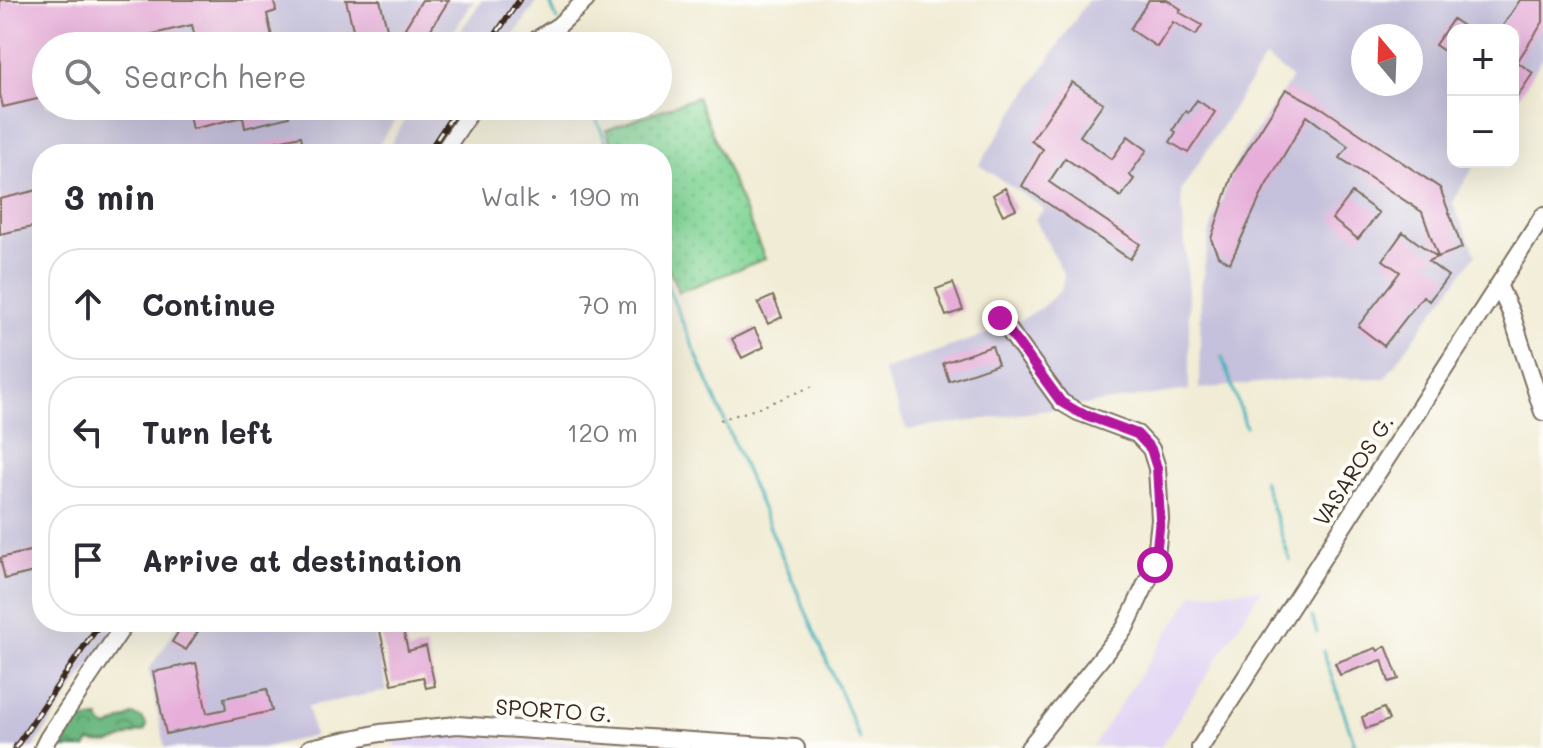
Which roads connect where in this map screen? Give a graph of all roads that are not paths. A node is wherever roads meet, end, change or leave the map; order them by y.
1 (586, 0) edge
2 (549, 32) edge
3 (465, 120) edge
4 (449, 144) edge
5 (1543, 216) edge
6 (1499, 287) junction
7 (1000, 318) dead end
8 (1543, 412) edge
9 (119, 632) edge
10 (381, 740) edge
11 (43, 748) edge
12 (310, 748) edge
13 (796, 748) edge
14 (1029, 748) edge
15 (1200, 748) edge

1 - 2 street
3 - 4 street
5 - 6 street, VASAROS G.
6 - 8 street
6 - 15 street, VASAROS G.
7 - 14 street
9 - 11 street
10 - 12 street, SPORTO G.
10 - 13 street, SPORTO G.

